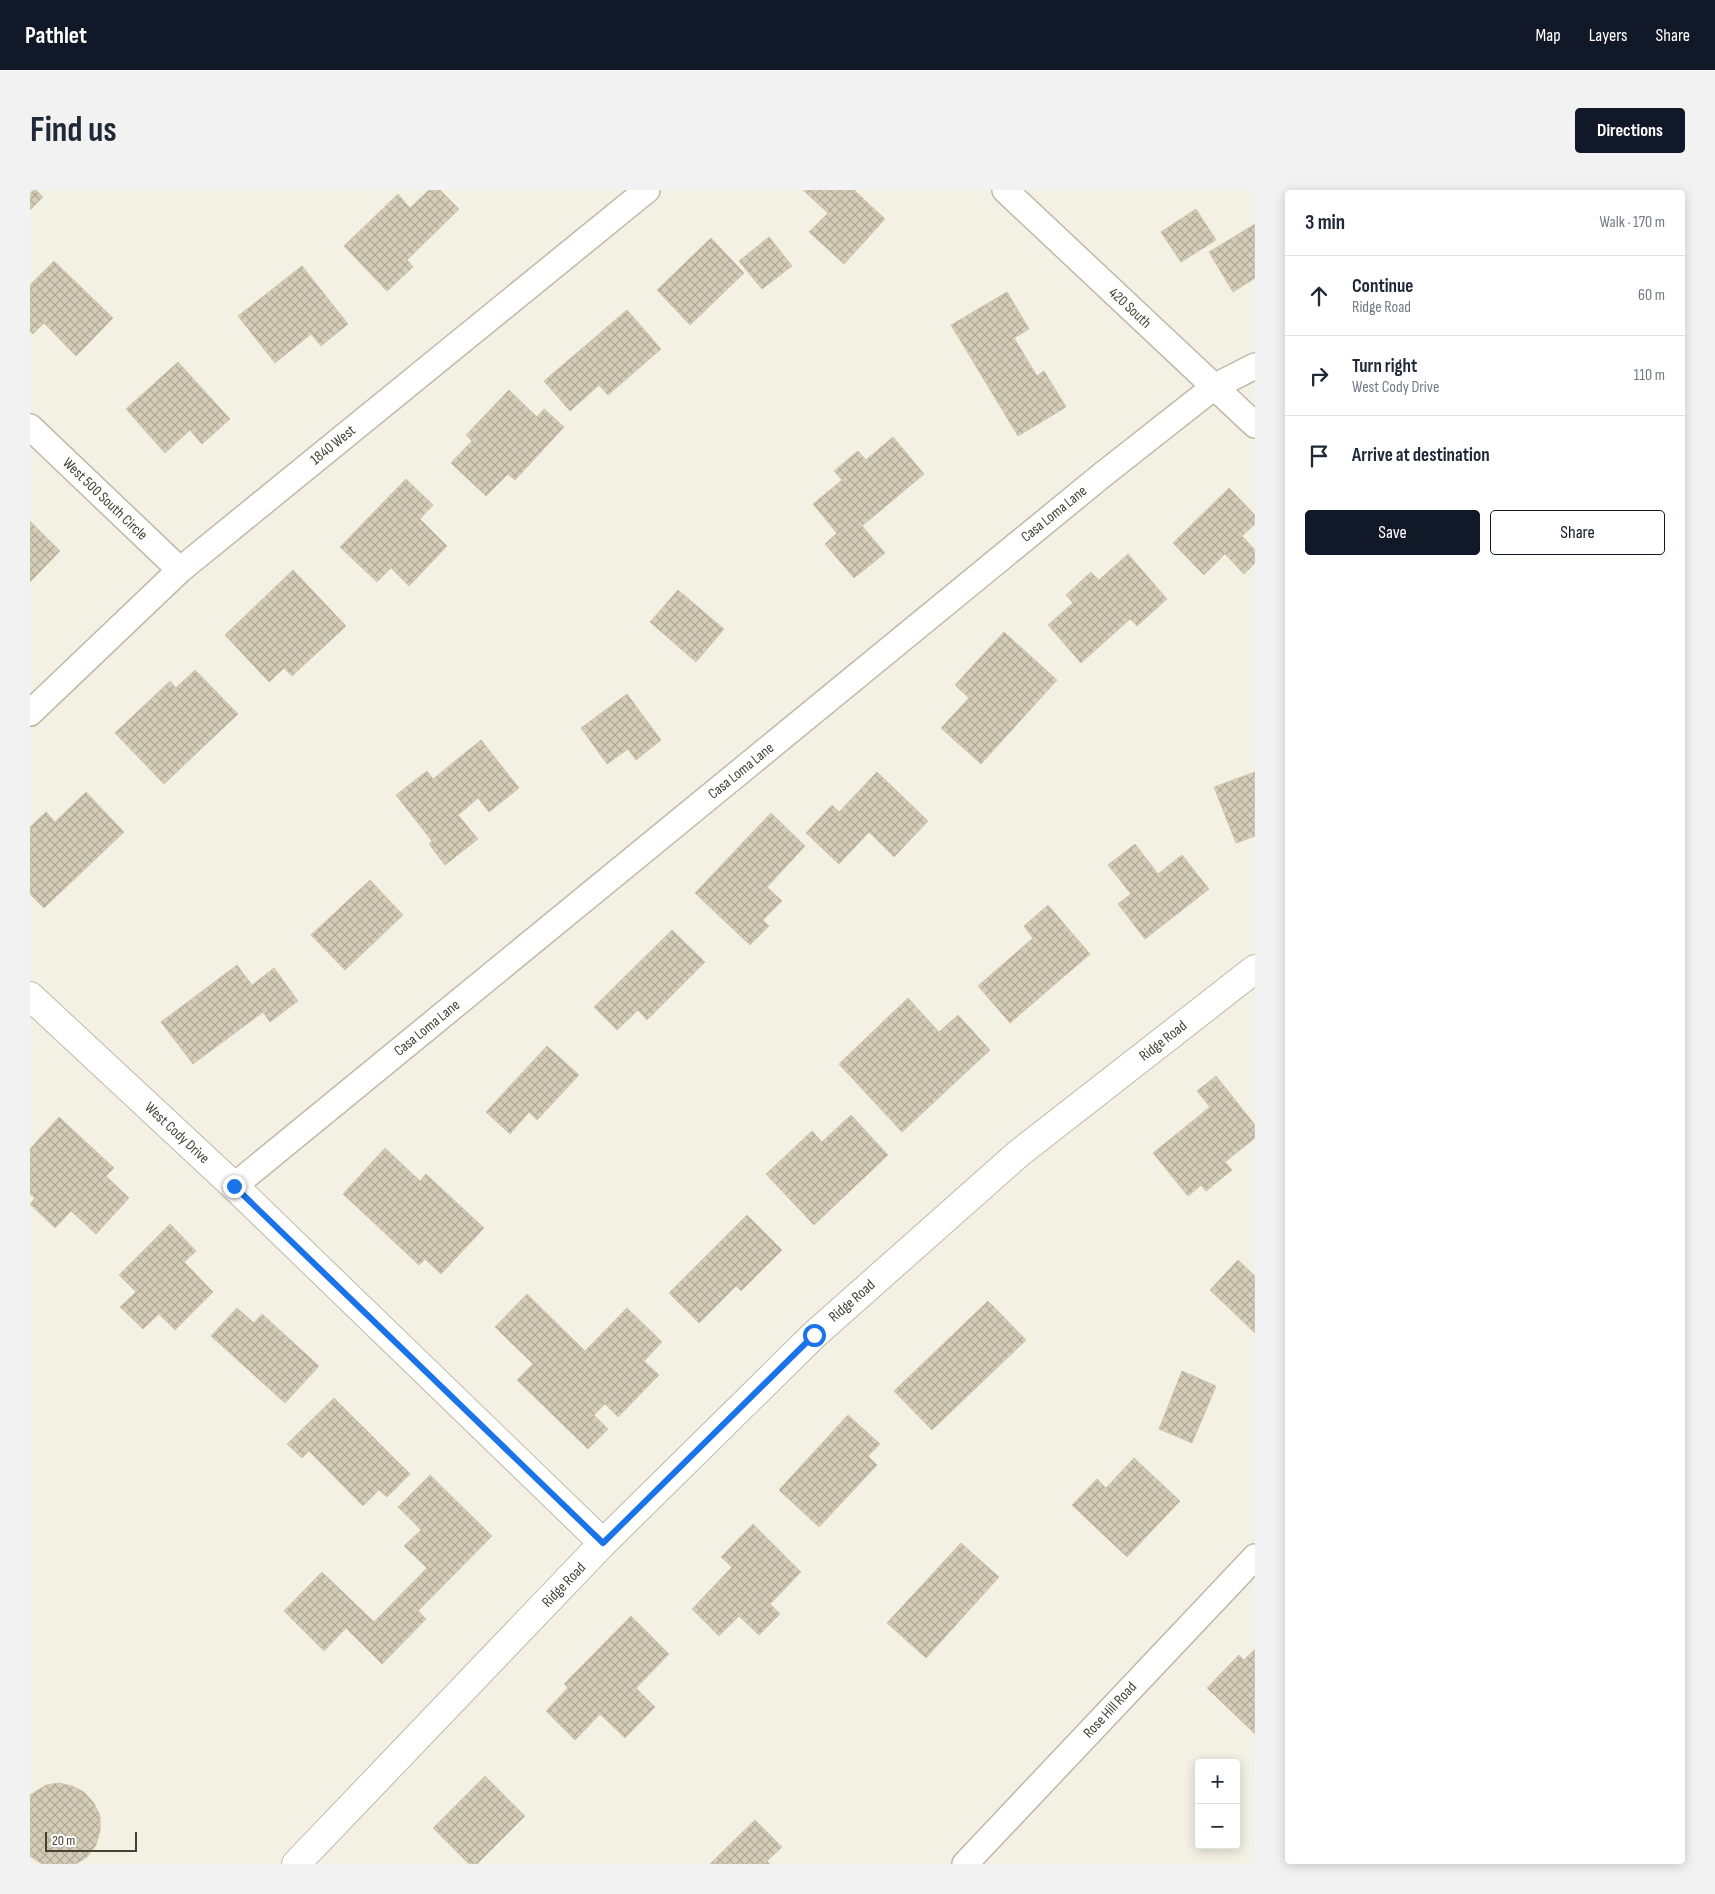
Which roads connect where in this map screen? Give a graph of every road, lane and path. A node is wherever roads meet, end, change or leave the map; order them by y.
1 (647, 190) edge
2 (1005, 190) edge
3 (1255, 366) edge
4 (1214, 387) junction
5 (1255, 425) edge
6 (30, 427) edge
7 (180, 570) junction
8 (30, 713) edge
9 (1255, 969) edge
10 (30, 996) edge
11 (234, 1186) junction
12 (603, 1543) junction
13 (1255, 1556) edge
14 (296, 1864) edge
15 (965, 1864) edge

1 - 7 street, 1840 West
2 - 4 street, 420 South
3 - 4 street, Casa Loma Lane
4 - 5 street, 420 South
4 - 11 street, Casa Loma Lane
6 - 7 street, West 500 South Circle
7 - 8 street, 1840 West
9 - 12 street, Ridge Road
10 - 11 street, West Cody Drive
11 - 12 street, West Cody Drive
12 - 14 street, Ridge Road
13 - 15 street, Rose Hill Road

